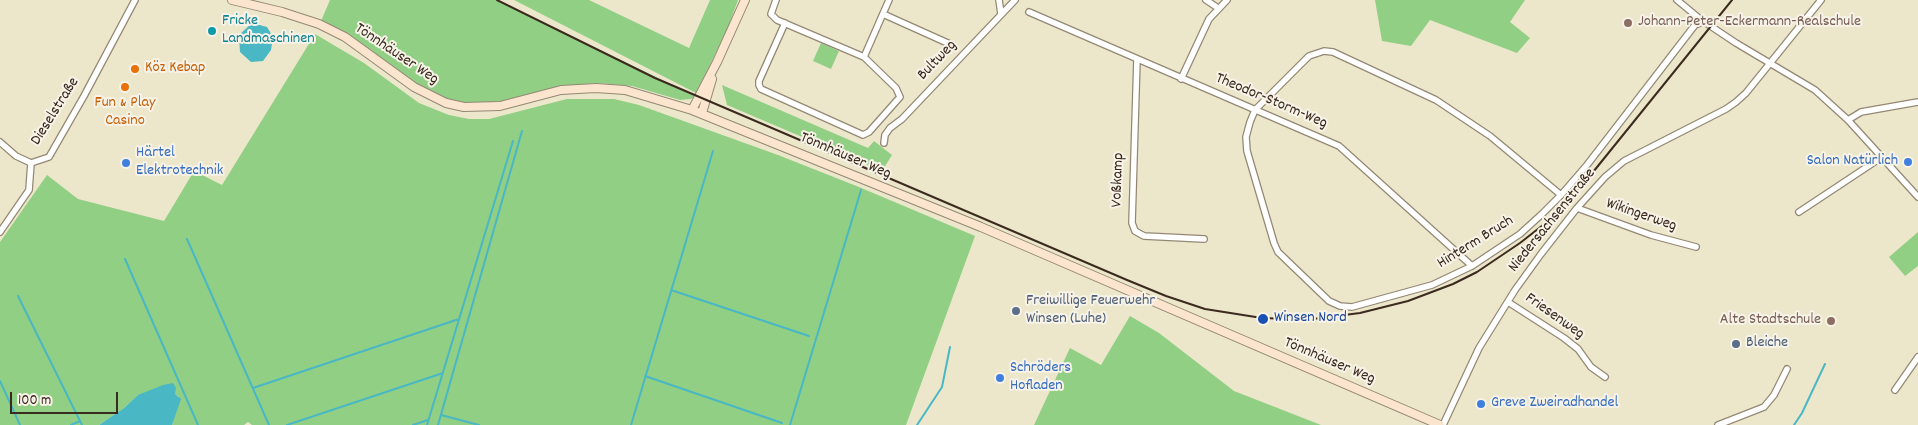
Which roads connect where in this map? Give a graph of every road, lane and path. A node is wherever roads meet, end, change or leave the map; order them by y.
1 (135, 0) edge
2 (232, 0) edge
3 (745, 0) edge
4 (776, 0) edge
5 (890, 0) edge
6 (999, 0) edge
7 (1015, 0) edge
8 (1206, 0) edge
9 (1227, 0) edge
10 (1677, 0) edge
11 (1821, 0) edge
12 (1218, 8) junction
13 (1029, 12) dead end
14 (883, 14) junction
15 (1001, 14) junction
16 (1700, 19) junction
17 (786, 23) junction
18 (952, 46) dead end
19 (864, 57) junction
20 (1137, 59) junction
21 (717, 62) junction
22 (1769, 64) junction
23 (1181, 79) junction
24 (1918, 102) edge
25 (692, 110) junction
26 (1254, 110) junction
27 (702, 113) junction
28 (1848, 120) junction
29 (0, 142) edge
30 (884, 142) dead end
31 (1882, 157) junction
32 (31, 163) junction
33 (1561, 195) junction
34 (1918, 197) edge
35 (1578, 208) junction
36 (1799, 212) dead end
37 (0, 232) edge
38 (1204, 239) dead end
39 (1696, 247) dead end
40 (1472, 266) junction
41 (1508, 302) junction
42 (1918, 357) edge
43 (1787, 369) dead end
44 (1605, 377) dead end
45 (1895, 390) dead end
46 (1442, 425) edge
47 (1718, 425) edge

1 - 32 street, Dieselstraße
2 - 25 main road, Tönnhäuser Weg
3 - 21 main road
4 - 17 street
5 - 14 street
6 - 15 street
7 - 15 street, Bultweg
8 - 12 street
9 - 12 street
10 - 16 street
11 - 22 street, Niedersachsenstraße
12 - 23 street
13 - 20 street, Theodor-Storm-Weg
14 - 18 street
14 - 19 street
15 - 30 street, Bultweg
16 - 22 street
16 - 33 street, Hinterm Bruch
17 - 19 street
17 - 19 street
20 - 23 street, Theodor-Storm-Weg
20 - 38 street, Voßkamp
21 - 25 main road
21 - 27 main road
22 - 28 street
22 - 35 street, Niedersachsenstraße
23 - 26 street, Theodor-Storm-Weg
24 - 28 street
25 - 27 main road, Tönnhäuser Weg
26 - 33 street
26 - 40 street, Theodor-Storm-Weg
26 - 40 street, Hinterm Bruch
27 - 46 main road, Tönnhäuser Weg
28 - 31 street
29 - 32 street
31 - 34 street
31 - 36 street
32 - 37 street, Dieselstraße
33 - 40 street, Hinterm Bruch
35 - 39 street, Wikingerweg
35 - 41 street, Niedersachsenstraße
41 - 44 street, Friesenweg
41 - 46 street, Niedersachsenstraße
42 - 45 street
43 - 47 street

